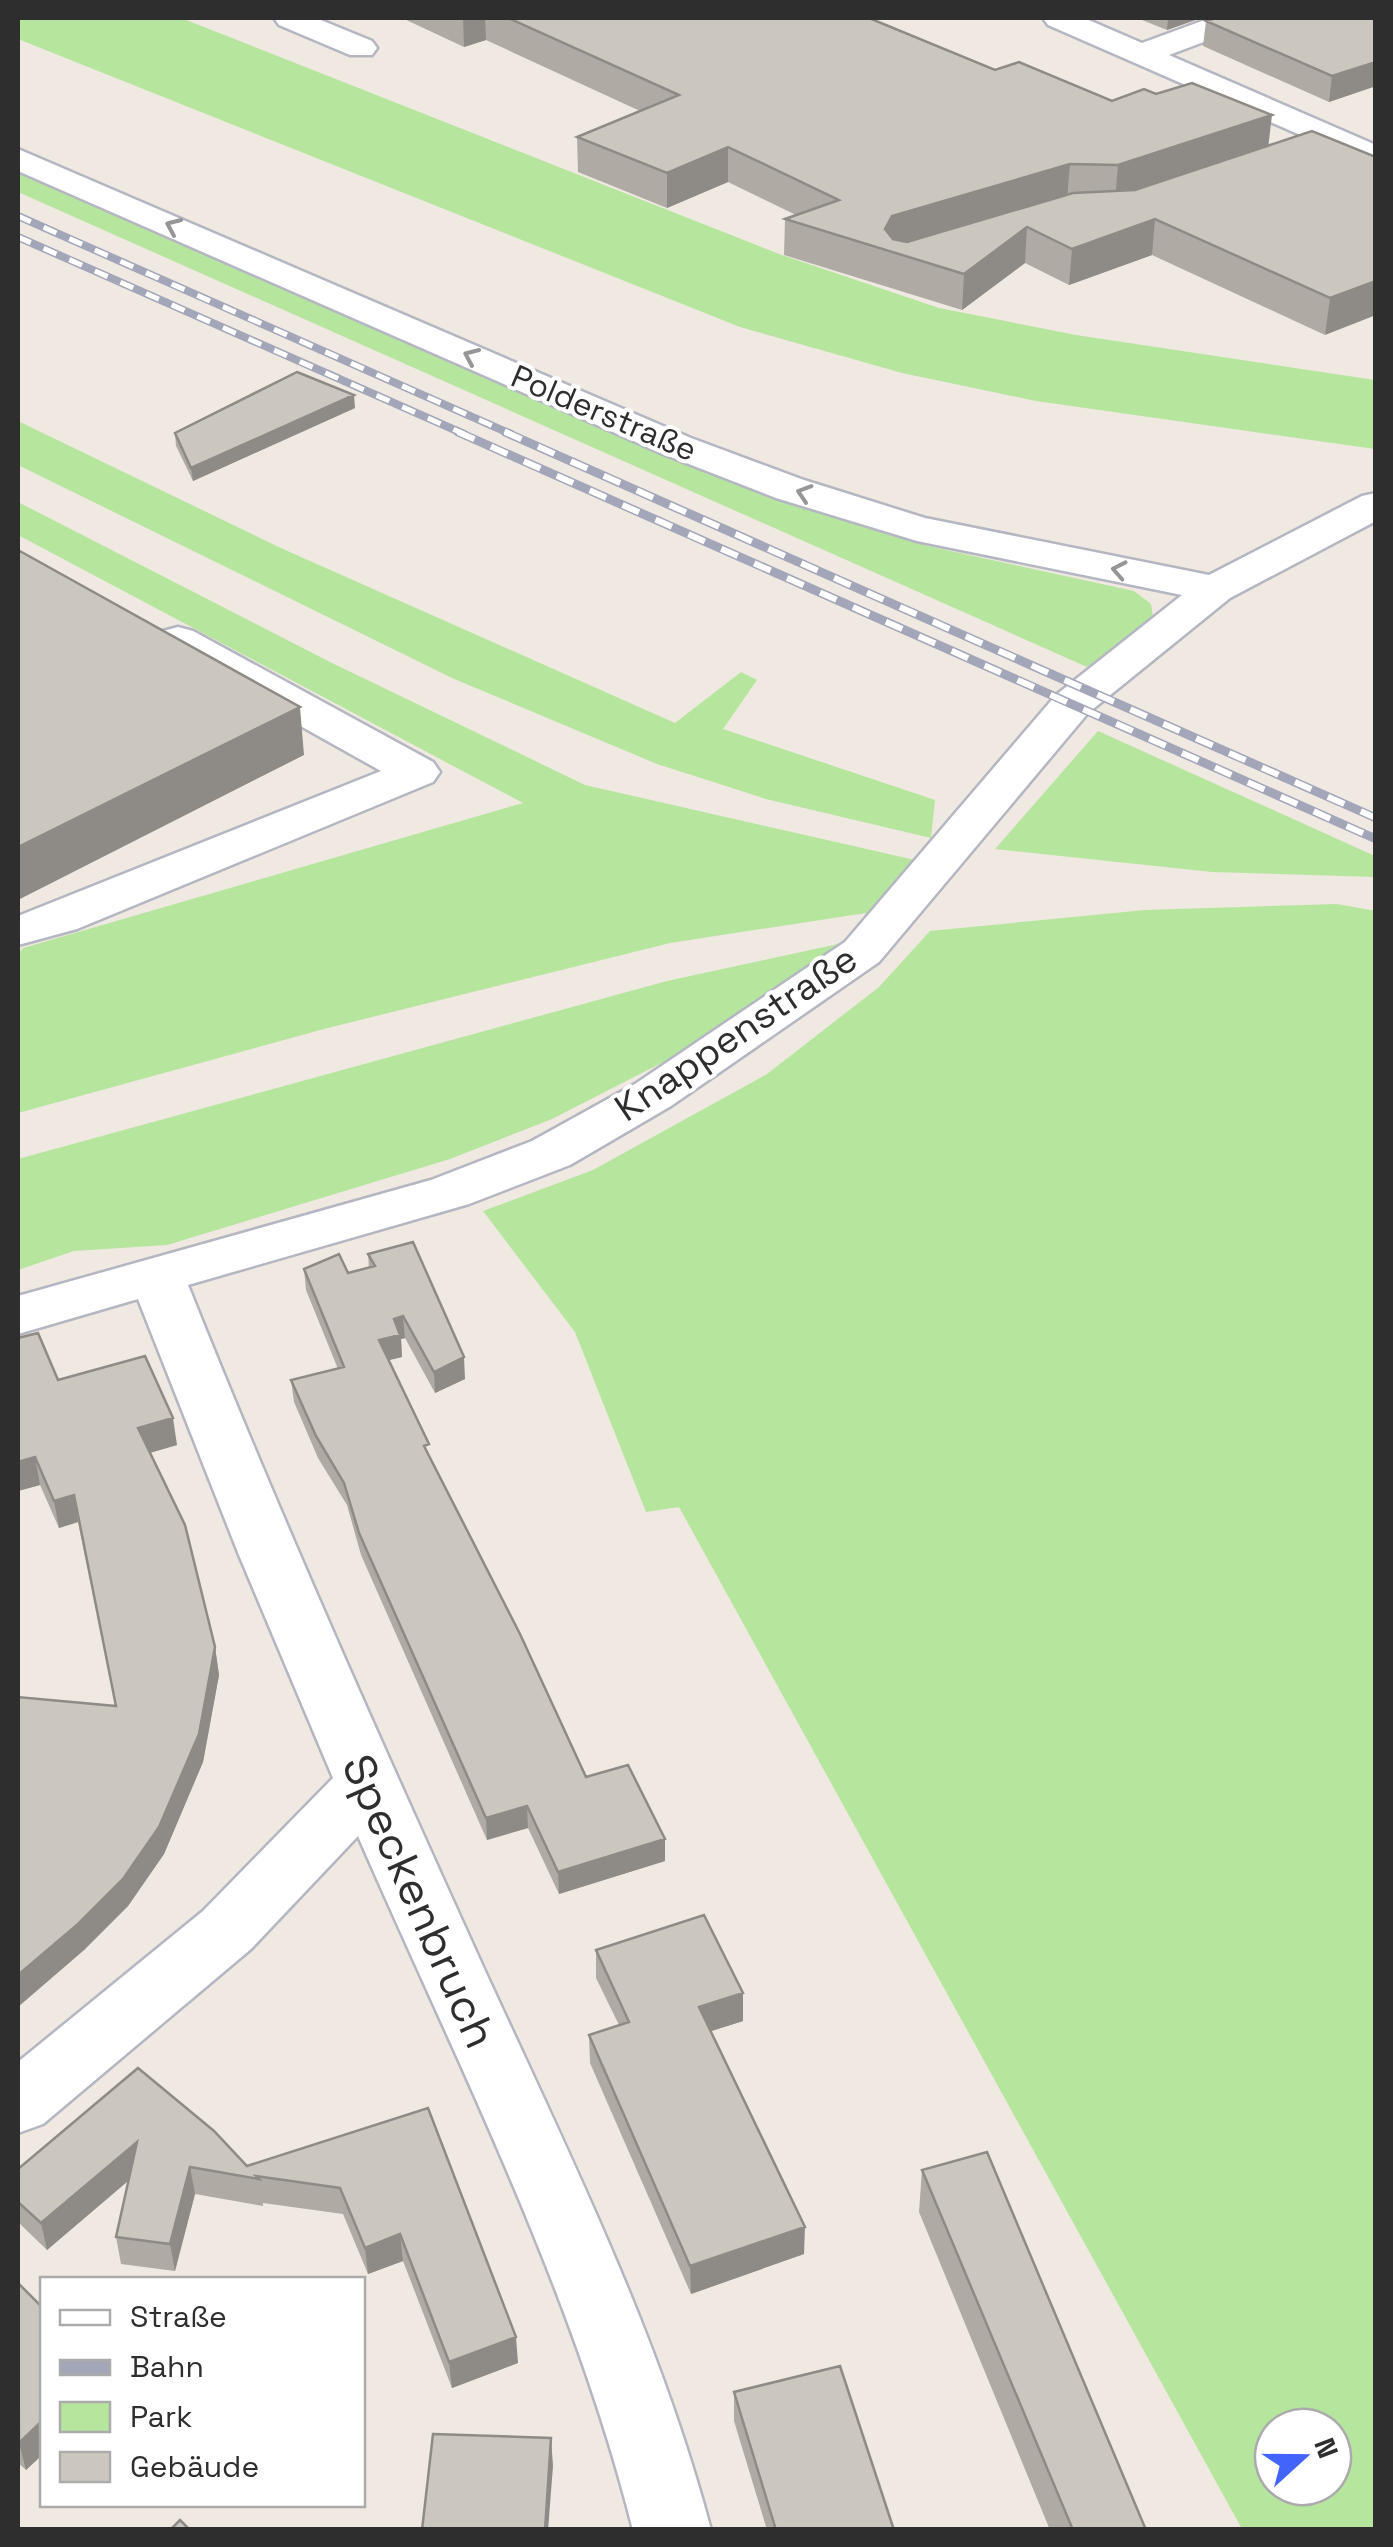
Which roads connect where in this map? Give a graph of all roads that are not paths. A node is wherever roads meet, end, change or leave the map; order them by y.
1 (290, 18) edge
2 (1060, 18) edge
3 (1238, 18) edge
4 (361, 48) dead end
5 (1138, 55) junction
6 (1360, 147) edge
7 (18, 159) edge
8 (1282, 160) edge
9 (1364, 521) edge
10 (1215, 589) junction
11 (139, 618) edge
12 (18, 930) edge
13 (157, 1276) junction
14 (18, 1316) edge
15 (368, 1784) junction
16 (18, 2103) edge
17 (672, 2530) edge

1 - 4 street
2 - 5 street
3 - 5 street
5 - 6 street
6 - 8 street
10 -> 7 street, Polderstraße
9 - 10 street, Knappenstraße
10 - 13 street, Knappenstraße
11 - 12 street
13 - 14 street, Knappenstraße
13 - 15 street, Speckenbruch
15 - 16 street
15 - 17 street, Speckenbruch

